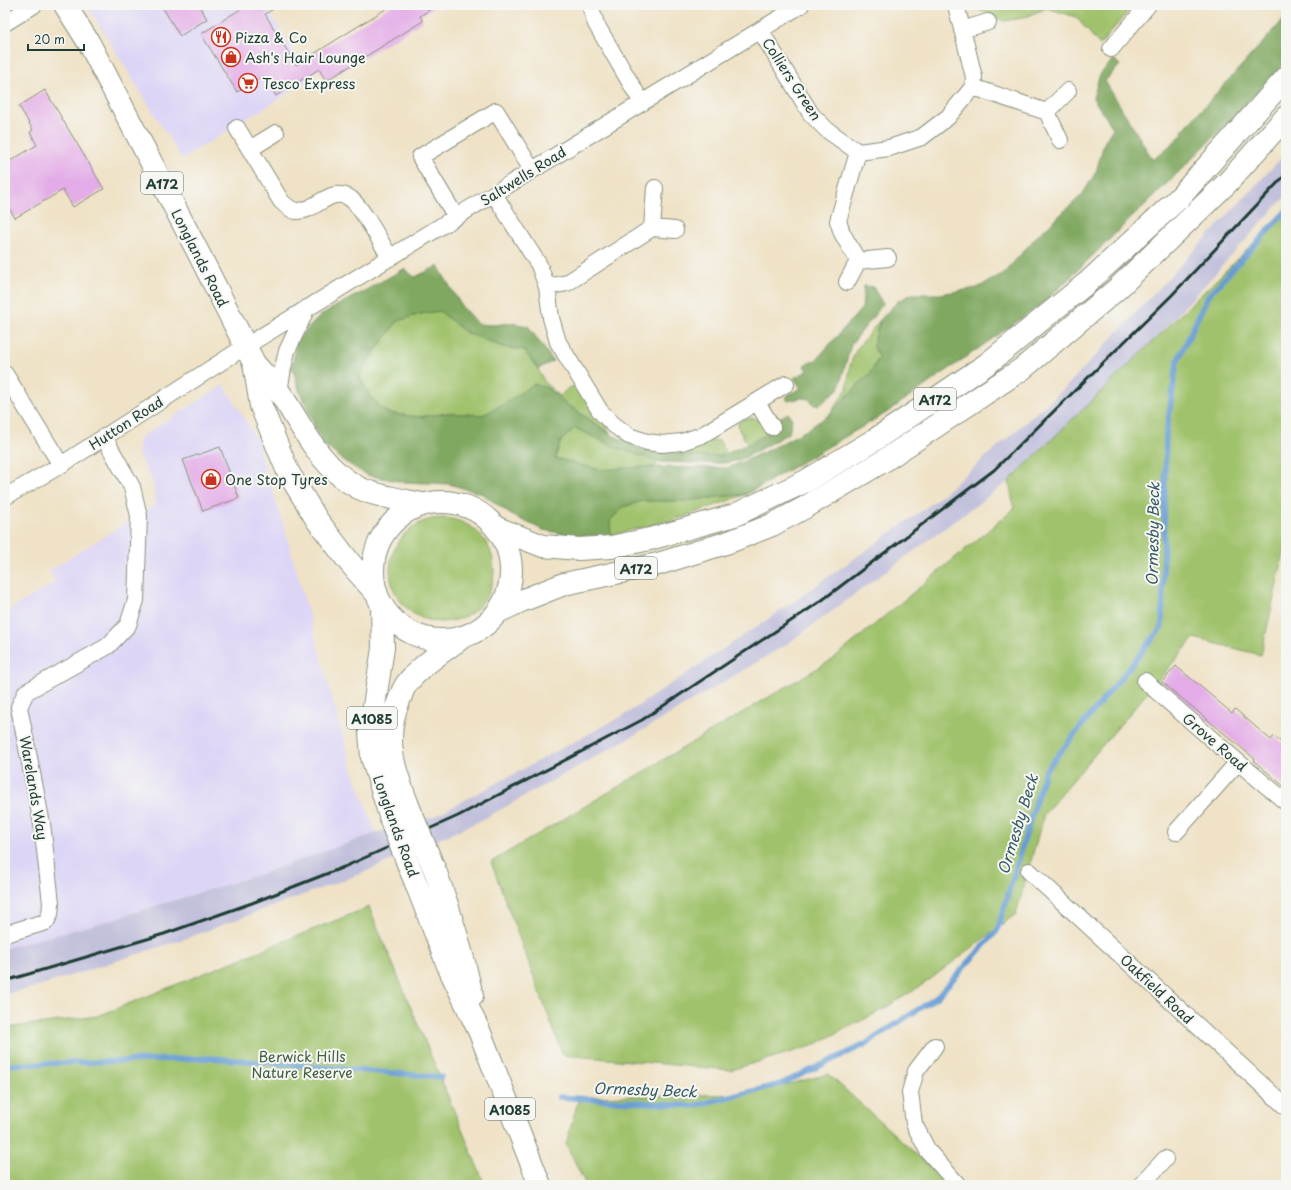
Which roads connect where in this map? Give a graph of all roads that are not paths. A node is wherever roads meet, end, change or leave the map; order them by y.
1 (34, 5) edge
2 (65, 5) edge
3 (590, 5) edge
4 (802, 5) edge
5 (956, 5) edge
6 (1148, 5) edge
7 (988, 22) dead end
8 (5, 23) edge
9 (760, 30) junction
10 (962, 30) junction
11 (1111, 49) dead end
12 (1286, 78) edge
13 (973, 87) junction
14 (1068, 91) dead end
15 (642, 103) junction
16 (1047, 112) junction
17 (1286, 117) edge
18 (237, 128) dead end
19 (276, 133) dead end
20 (1060, 140) dead end
21 (250, 150) junction
22 (858, 152) junction
23 (532, 170) junction
24 (655, 188) dead end
25 (494, 194) junction
26 (456, 217) junction
27 (652, 228) junction
28 (675, 230) dead end
29 (390, 258) junction
30 (888, 258) dead end
31 (858, 261) junction
32 (847, 282) dead end
33 (547, 287) junction
34 (307, 308) junction
35 (250, 355) junction
36 (5, 374) edge
37 (786, 384) dead end
38 (279, 392) junction
39 (757, 402) junction
40 (772, 427) dead end
41 (104, 438) junction
42 (61, 465) junction
43 (5, 497) edge
44 (422, 504) junction
45 (497, 528) junction
46 (379, 600) junction
47 (500, 611) junction
48 (460, 639) junction
49 (1145, 681) dead end
50 (1238, 762) junction
51 (1286, 802) edge
52 (1176, 832) dead end
53 (1029, 871) dead end
54 (5, 934) edge
55 (480, 1033) junction
56 (935, 1046) dead end
57 (1286, 1107) edge
58 (1165, 1159) dead end
59 (540, 1185) edge
60 (958, 1185) edge
61 (1142, 1185) edge

1 - 8 street
2 - 35 main road, Longlands Road / A172
3 - 15 street
4 - 9 street, Saltwells Road
5 - 10 street
6 - 11 street
7 - 10 street
9 - 15 street, Saltwells Road
9 - 22 street, Colliers Green
10 - 13 street
12 - 45 main road, A172
13 - 16 street
13 - 22 street
14 - 16 street
15 - 23 street, Saltwells Road
16 - 20 street
17 - 47 main road, A172
18 - 21 street
19 - 21 street
21 - 29 street
22 - 31 street
23 - 25 street, Saltwells Road
23 - 26 street
24 - 27 street
25 - 26 street, Saltwells Road
25 - 33 street
26 - 29 street, Saltwells Road
27 - 28 street
27 - 33 street
29 - 34 street, Saltwells Road
30 - 31 street
31 - 32 street
33 - 39 street
34 - 35 street, Saltwells Road
34 - 38 street
35 - 38 main road, Longlands Road / A172
35 - 41 street, Hutton Road
35 - 46 main road, Longlands Road / A172
36 - 42 street
37 - 39 street
38 - 44 main road, Longlands Road / A172
39 - 40 street
41 - 42 street, Hutton Road
41 - 54 street, Warelands Way
42 - 43 street, Hutton Road
44 - 45 main road, Longlands Road
44 - 46 main road, Longlands Road
45 - 47 main road, Longlands Road
46 - 48 main road, Longlands Road
46 - 55 main road, Longlands Road / A1085, bridge
47 - 48 main road, Longlands Road
48 - 55 main road, Longlands Road / A1085, bridge
49 - 50 street, Grove Road
50 - 51 street, Grove Road
50 - 52 street
53 - 57 street, Oakfield Road
55 - 59 main road, Longlands Road / A1085
56 - 60 street
58 - 61 street

